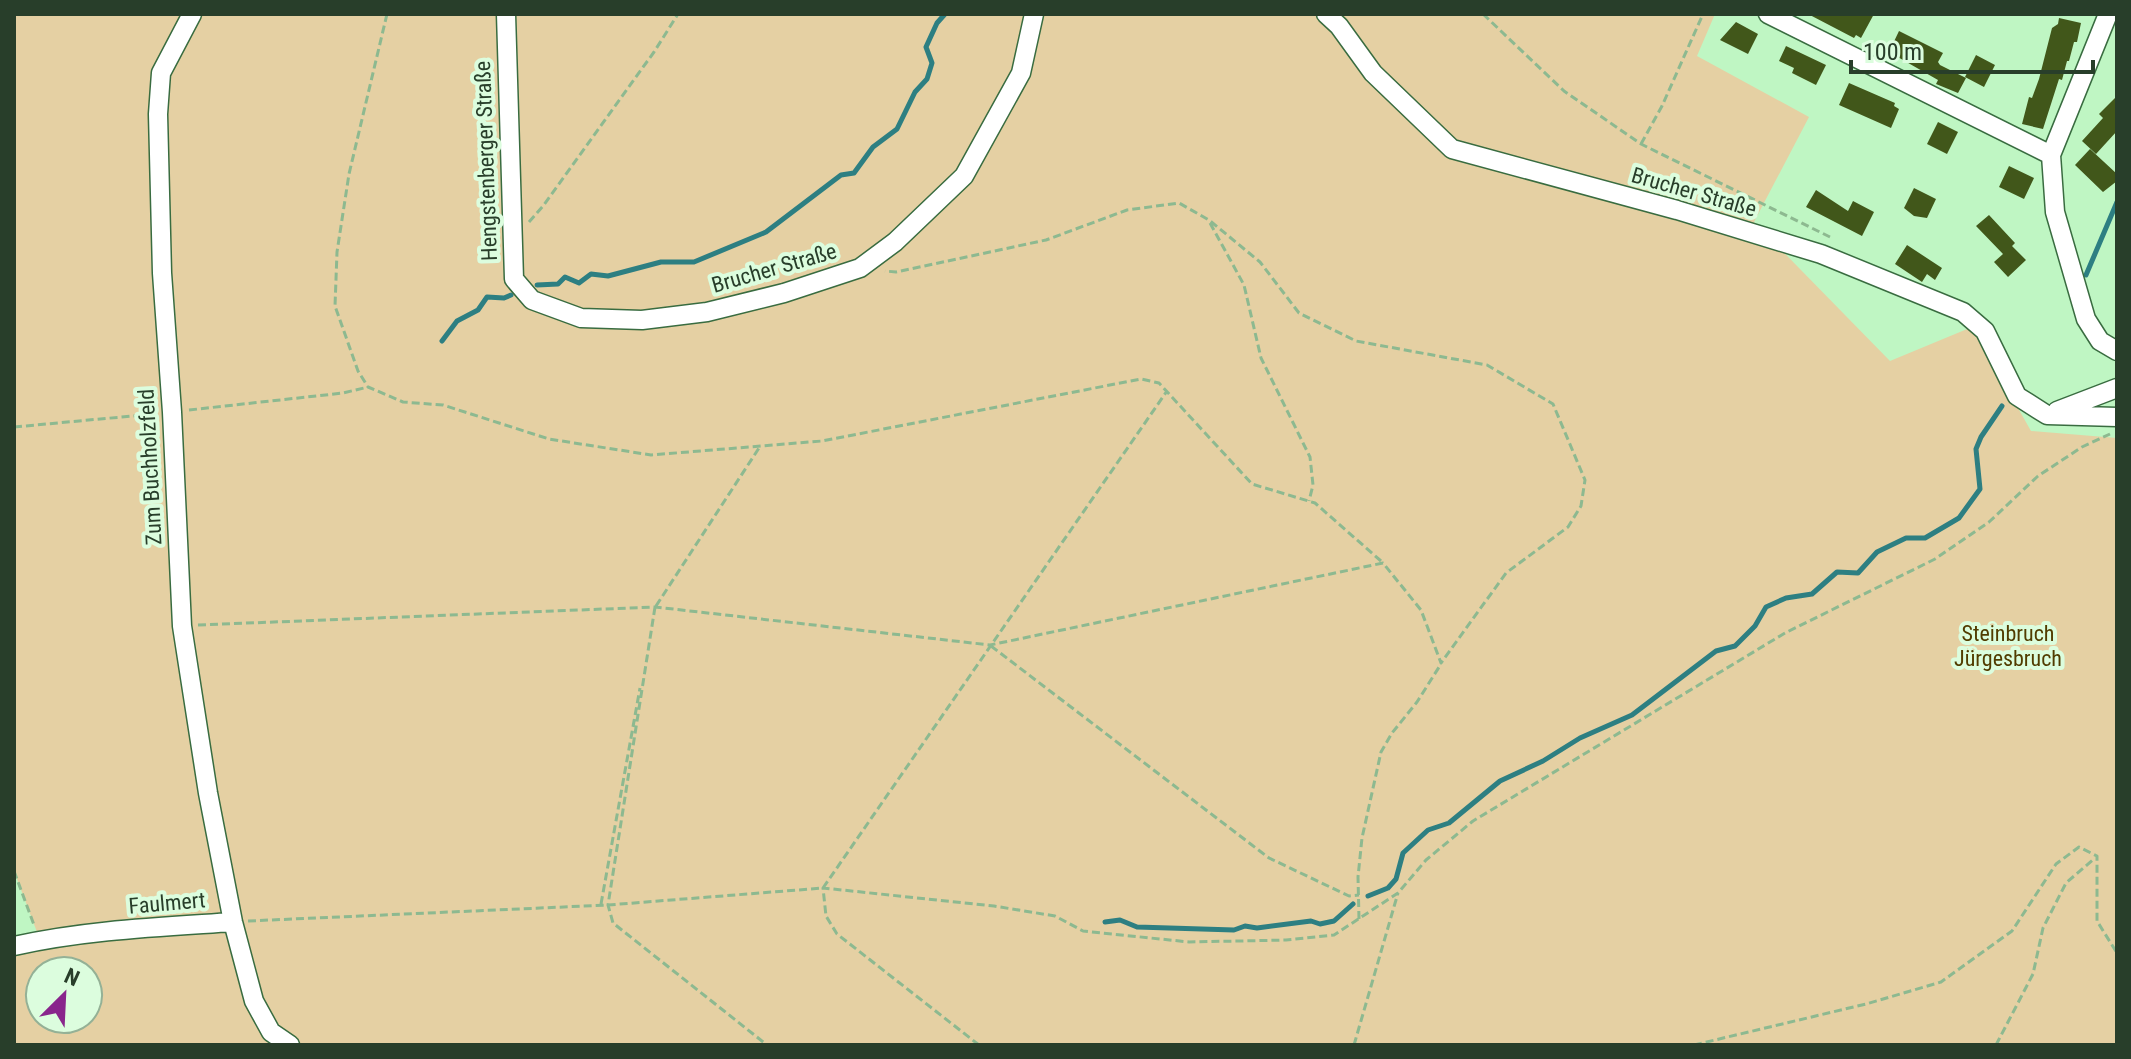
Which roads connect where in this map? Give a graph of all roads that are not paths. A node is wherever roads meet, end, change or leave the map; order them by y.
1 (192, 14) edge
2 (506, 14) edge
3 (1034, 14) edge
4 (1326, 14) edge
5 (1768, 14) edge
6 (2108, 14) edge
7 (2051, 155) junction
8 (532, 300) joint
9 (2117, 351) edge
10 (2117, 388) edge
11 (2047, 415) junction
12 (2117, 417) edge
13 (233, 922) junction
14 (14, 946) edge
15 (274, 1038) edge
16 (290, 1045) edge

1 - 13 street, Zum Buchholzfeld
2 - 8 street, Hengstenberger Straße
3 - 8 street, Brucher Straße
4 - 11 street, Brucher Straße
5 - 7 street
6 - 7 street
7 - 9 street
10 - 11 street
11 - 12 street
13 - 14 street, Faulmert
13 - 15 street, Faulmert
15 - 16 street, Faulmert

